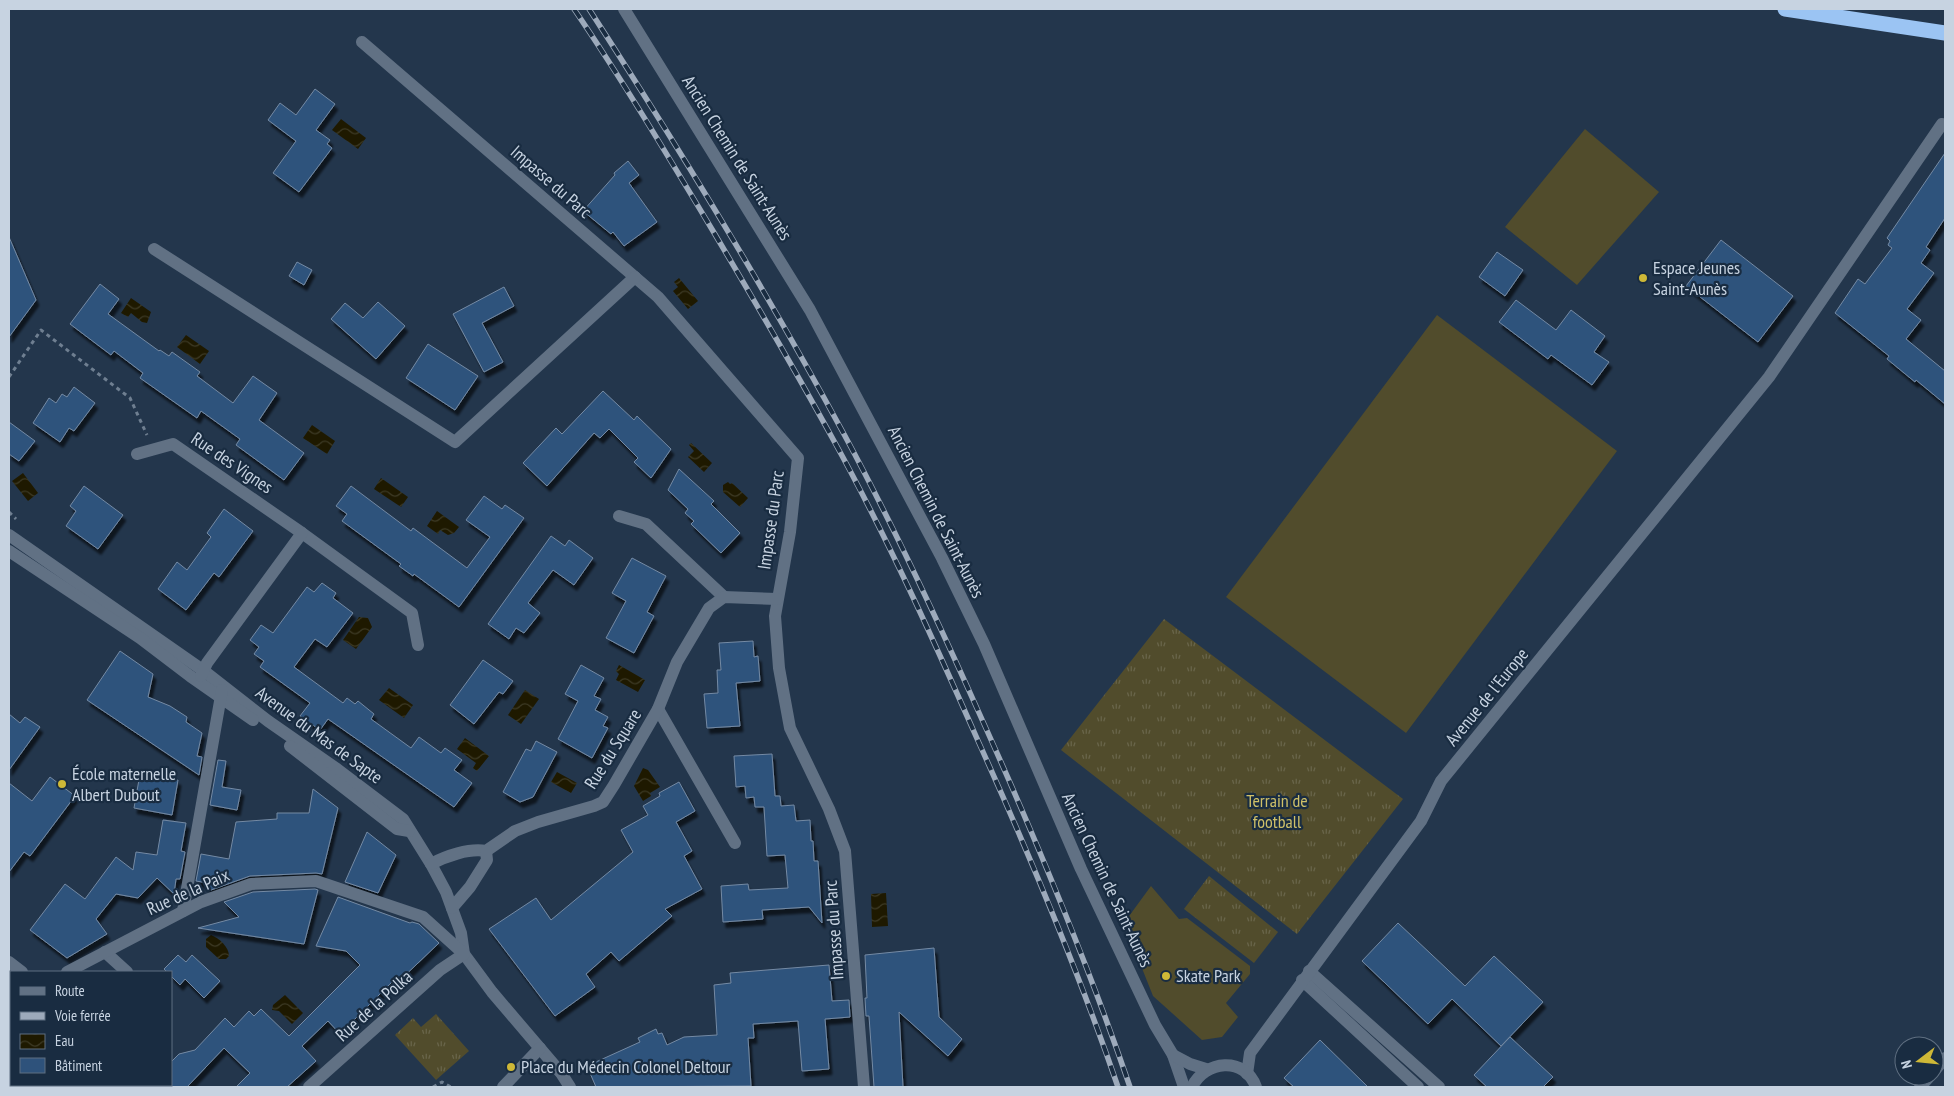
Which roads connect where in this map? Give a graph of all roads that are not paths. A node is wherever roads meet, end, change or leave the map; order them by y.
1 (624, 9) edge
2 (1785, 9) edge
3 (1945, 33) edge
4 (362, 42) dead end
5 (1942, 124) dead end
6 (154, 249) dead end
7 (635, 277) junction
8 (137, 454) dead end
9 (619, 516) dead end
10 (302, 533) junction
11 (9, 535) edge
12 (9, 551) edge
13 (724, 597) junction
14 (777, 599) junction
15 (418, 645) dead end
16 (201, 676) junction
17 (222, 691) junction
18 (658, 709) junction
19 (735, 843) dead end
20 (486, 851) junction
21 (431, 864) junction
22 (452, 908) junction
23 (183, 911) junction
24 (105, 952) junction
25 (464, 954) junction
26 (9, 962) edge
27 (21, 971) edge
28 (72, 971) edge
29 (126, 971) edge
30 (1306, 976) junction
31 (540, 1048) junction
32 (1250, 1053) junction
33 (1173, 1055) junction
34 (1212, 1067) junction
35 (1248, 1074) junction
36 (312, 1086) edge
37 (503, 1087) edge
38 (570, 1087) edge
39 (864, 1087) edge
40 (1184, 1087) edge
41 (1192, 1087) edge
42 (1256, 1087) edge
43 (1418, 1087) edge
44 (1439, 1087) edge

1 - 33 street, Ancien Chemin de Saint-Aunès
2 - 3 highway
4 - 7 street, Impasse du Parc
5 - 30 street, Avenue de l'Europe
6 - 7 street
7 - 14 street, Impasse du Parc
8 - 10 street, Rue des Vignes
9 - 13 street
10 - 15 street, Rue des Vignes
10 - 16 street
11 - 16 street, Avenue du Mas de Sapte
12 - 16 street, Avenue du Mas de Sapte
13 - 14 street
13 - 18 street, Rue du Square
14 - 39 street, Impasse du Parc
16 - 17 street, Avenue du Mas de Sapte
17 - 21 street, Avenue du Mas de Sapte
17 - 23 street
18 - 19 street, Rue du Square
18 - 20 street, Rue du Square
20 - 21 street, Rue du Square
20 - 22 street
21 - 22 street, Avenue du Mas de Sapte
22 - 25 street, Avenue du Mas de Sapte
23 - 24 street, Rue de la Paix
23 - 25 street, Rue de la Paix
24 - 28 street, Rue de la Paix
24 - 29 street
25 - 31 street, Avenue du Mas de Sapte
25 - 36 street, Rue de la Polka
26 - 27 street
30 - 32 street, Avenue de l'Europe
30 - 43 street
30 - 44 street
31 - 37 street
31 - 38 street, Avenue du Mas de Sapte
32 - 34 street
32 - 35 street
33 - 34 street
33 - 40 street, Ancien Chemin de Saint-Aunès
34 - 35 street
34 - 41 street
35 - 42 street

